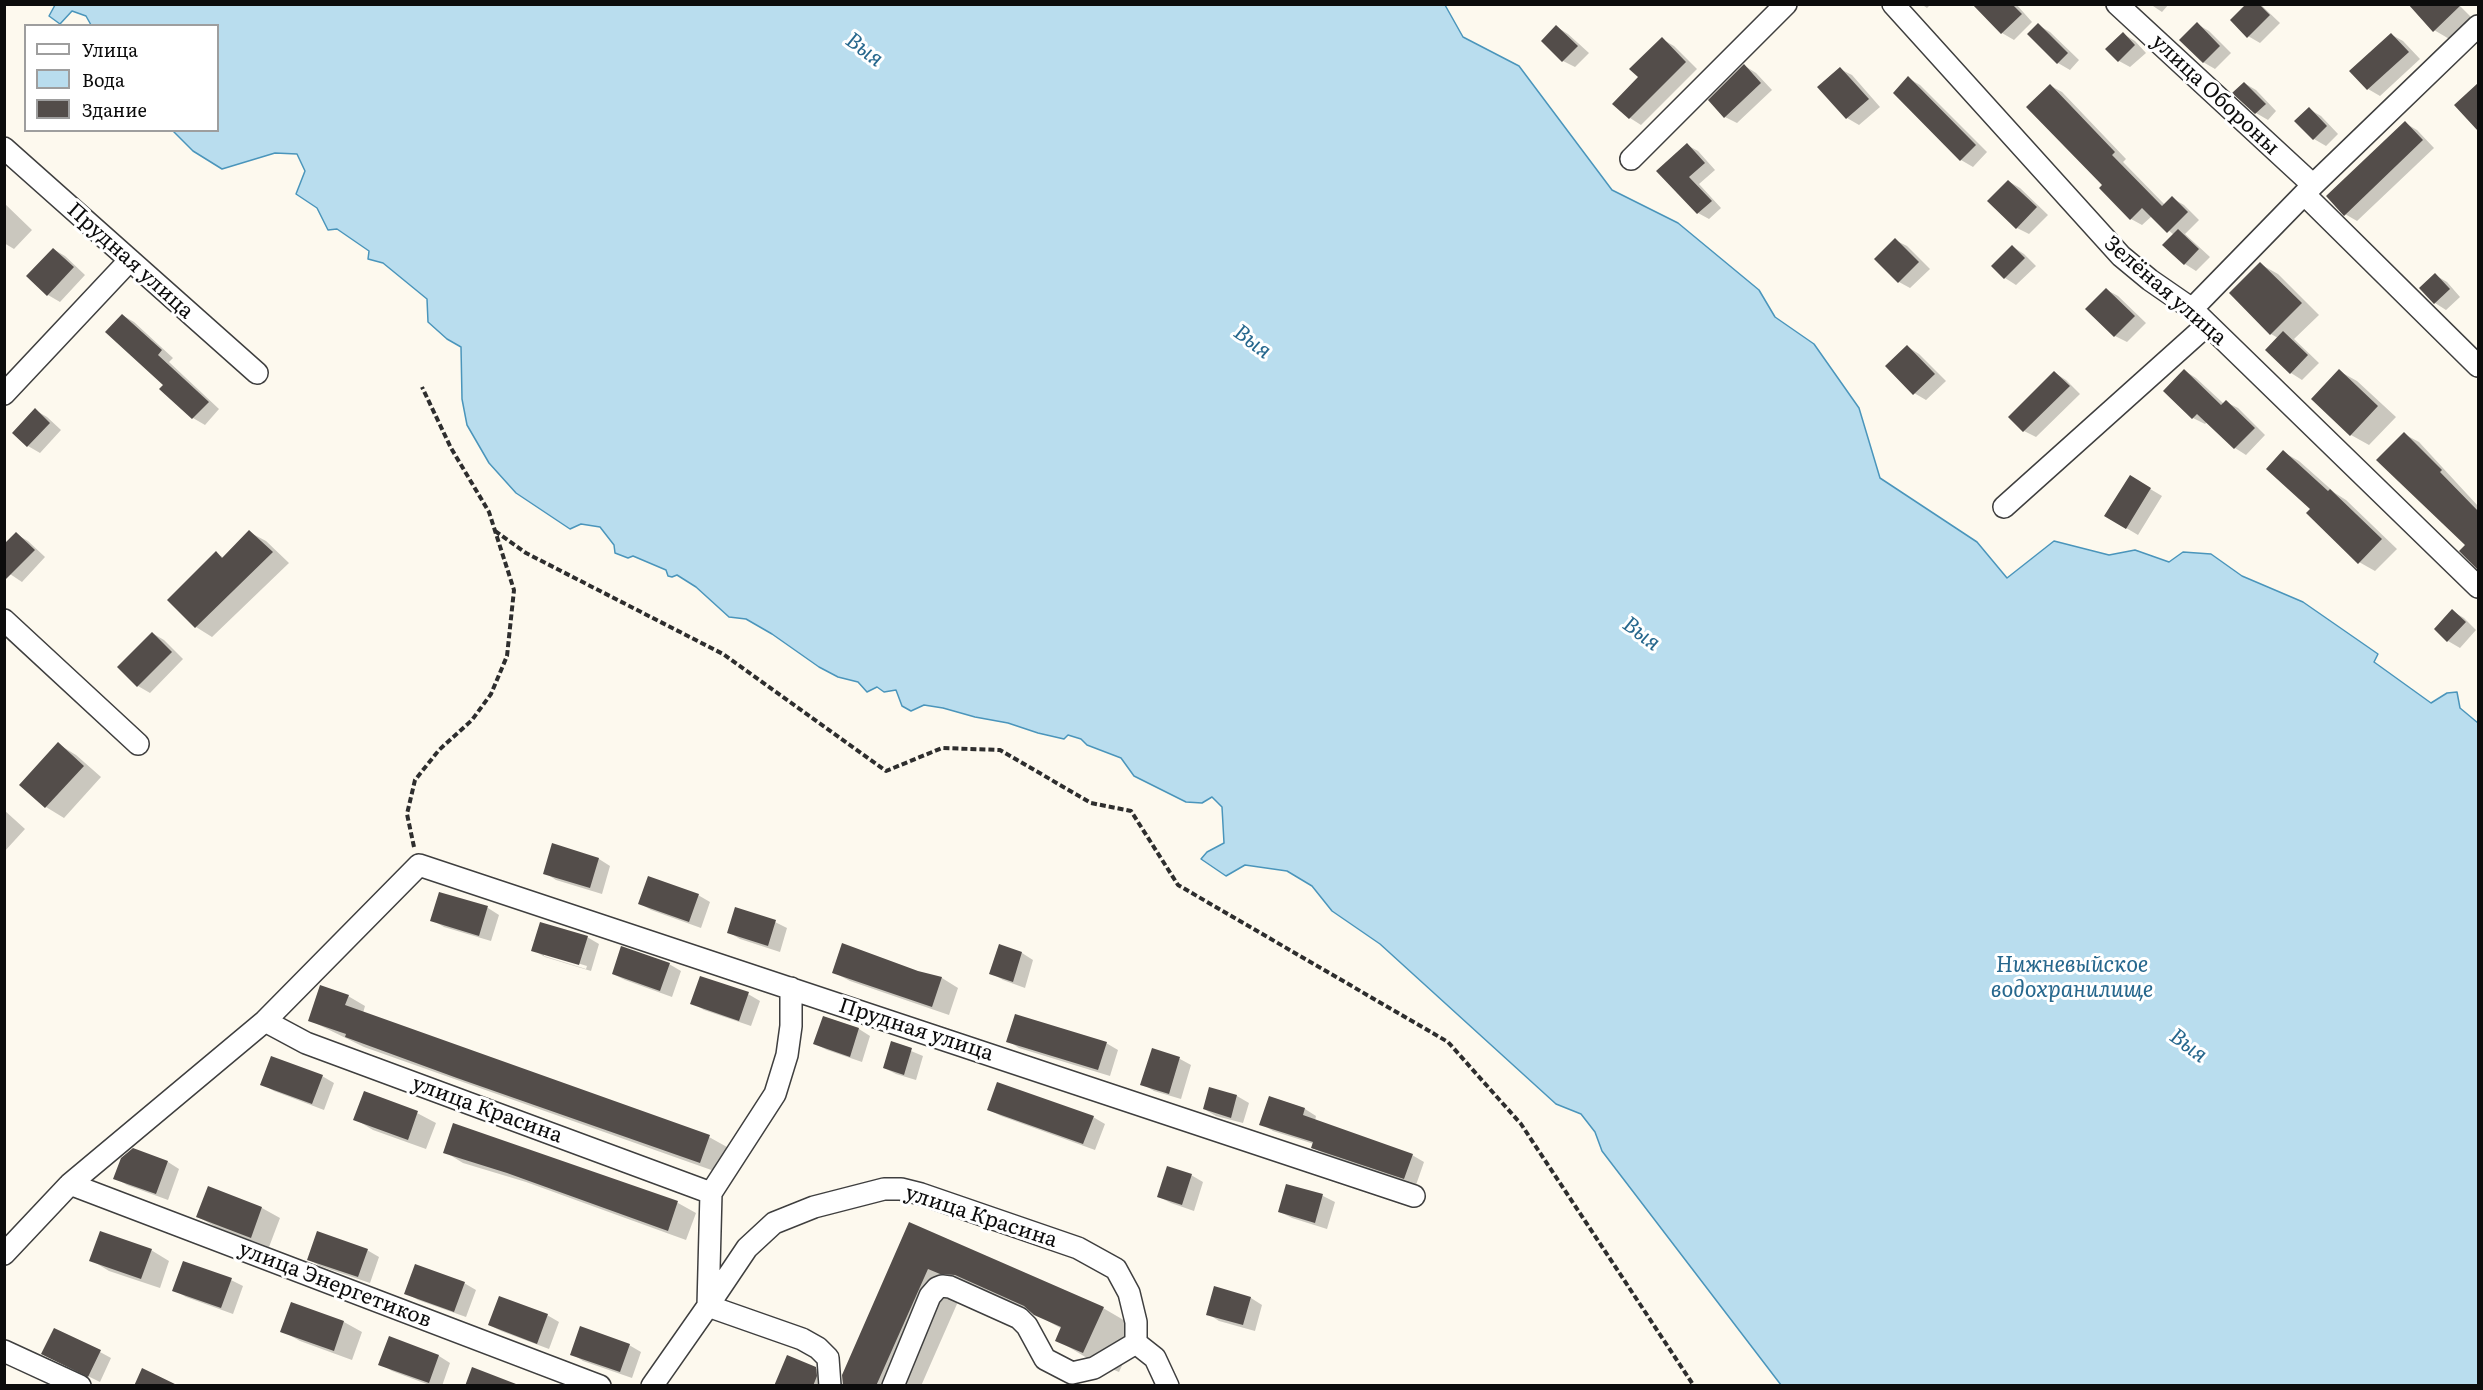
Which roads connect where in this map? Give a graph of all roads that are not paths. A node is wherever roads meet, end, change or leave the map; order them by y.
1 (1786, 4) edge
2 (1893, 4) edge
3 (2116, 4) edge
4 (2478, 26) edge
5 (4, 148) edge
6 (1631, 159) dead end
7 (2309, 190) junction
8 (129, 261) junction
9 (2193, 309) junction
10 (2207, 325) junction
11 (2478, 366) edge
12 (257, 373) dead end
13 (4, 394) edge
14 (2004, 507) dead end
15 (2478, 587) edge
16 (4, 620) edge
17 (138, 744) dead end
18 (791, 988) junction
19 (265, 1021) junction
20 (70, 1184) junction
21 (711, 1193) junction
22 (1414, 1196) dead end
23 (4, 1254) edge
24 (708, 1306) junction
25 (1136, 1343) junction
26 (4, 1351) edge
27 (1070, 1379) edge
28 (80, 1386) edge
29 (600, 1386) edge
30 (652, 1386) edge
31 (830, 1386) edge
32 (893, 1386) edge
33 (1168, 1386) edge

1 - 6 street
2 - 9 street, Зелёная улица
3 - 7 street, улица Обороны
4 - 7 street
5 - 8 street, Прудная улица
7 - 9 street
7 - 11 street, улица Обороны
8 - 12 street, Прудная улица
8 - 13 street
9 - 10 street, Зелёная улица
10 - 14 street
10 - 15 street, Зелёная улица
16 - 17 street
18 - 19 street, Прудная улица
18 - 21 street
18 - 22 street, Прудная улица
19 - 20 street
19 - 21 street, улица Красина
20 - 23 street
20 - 29 street, улица Энергетиков
21 - 24 street
24 - 25 street, улица Красина
24 - 30 street, улица Красина
24 - 31 street
25 - 27 street
25 - 33 street
26 - 28 street
27 - 32 street

